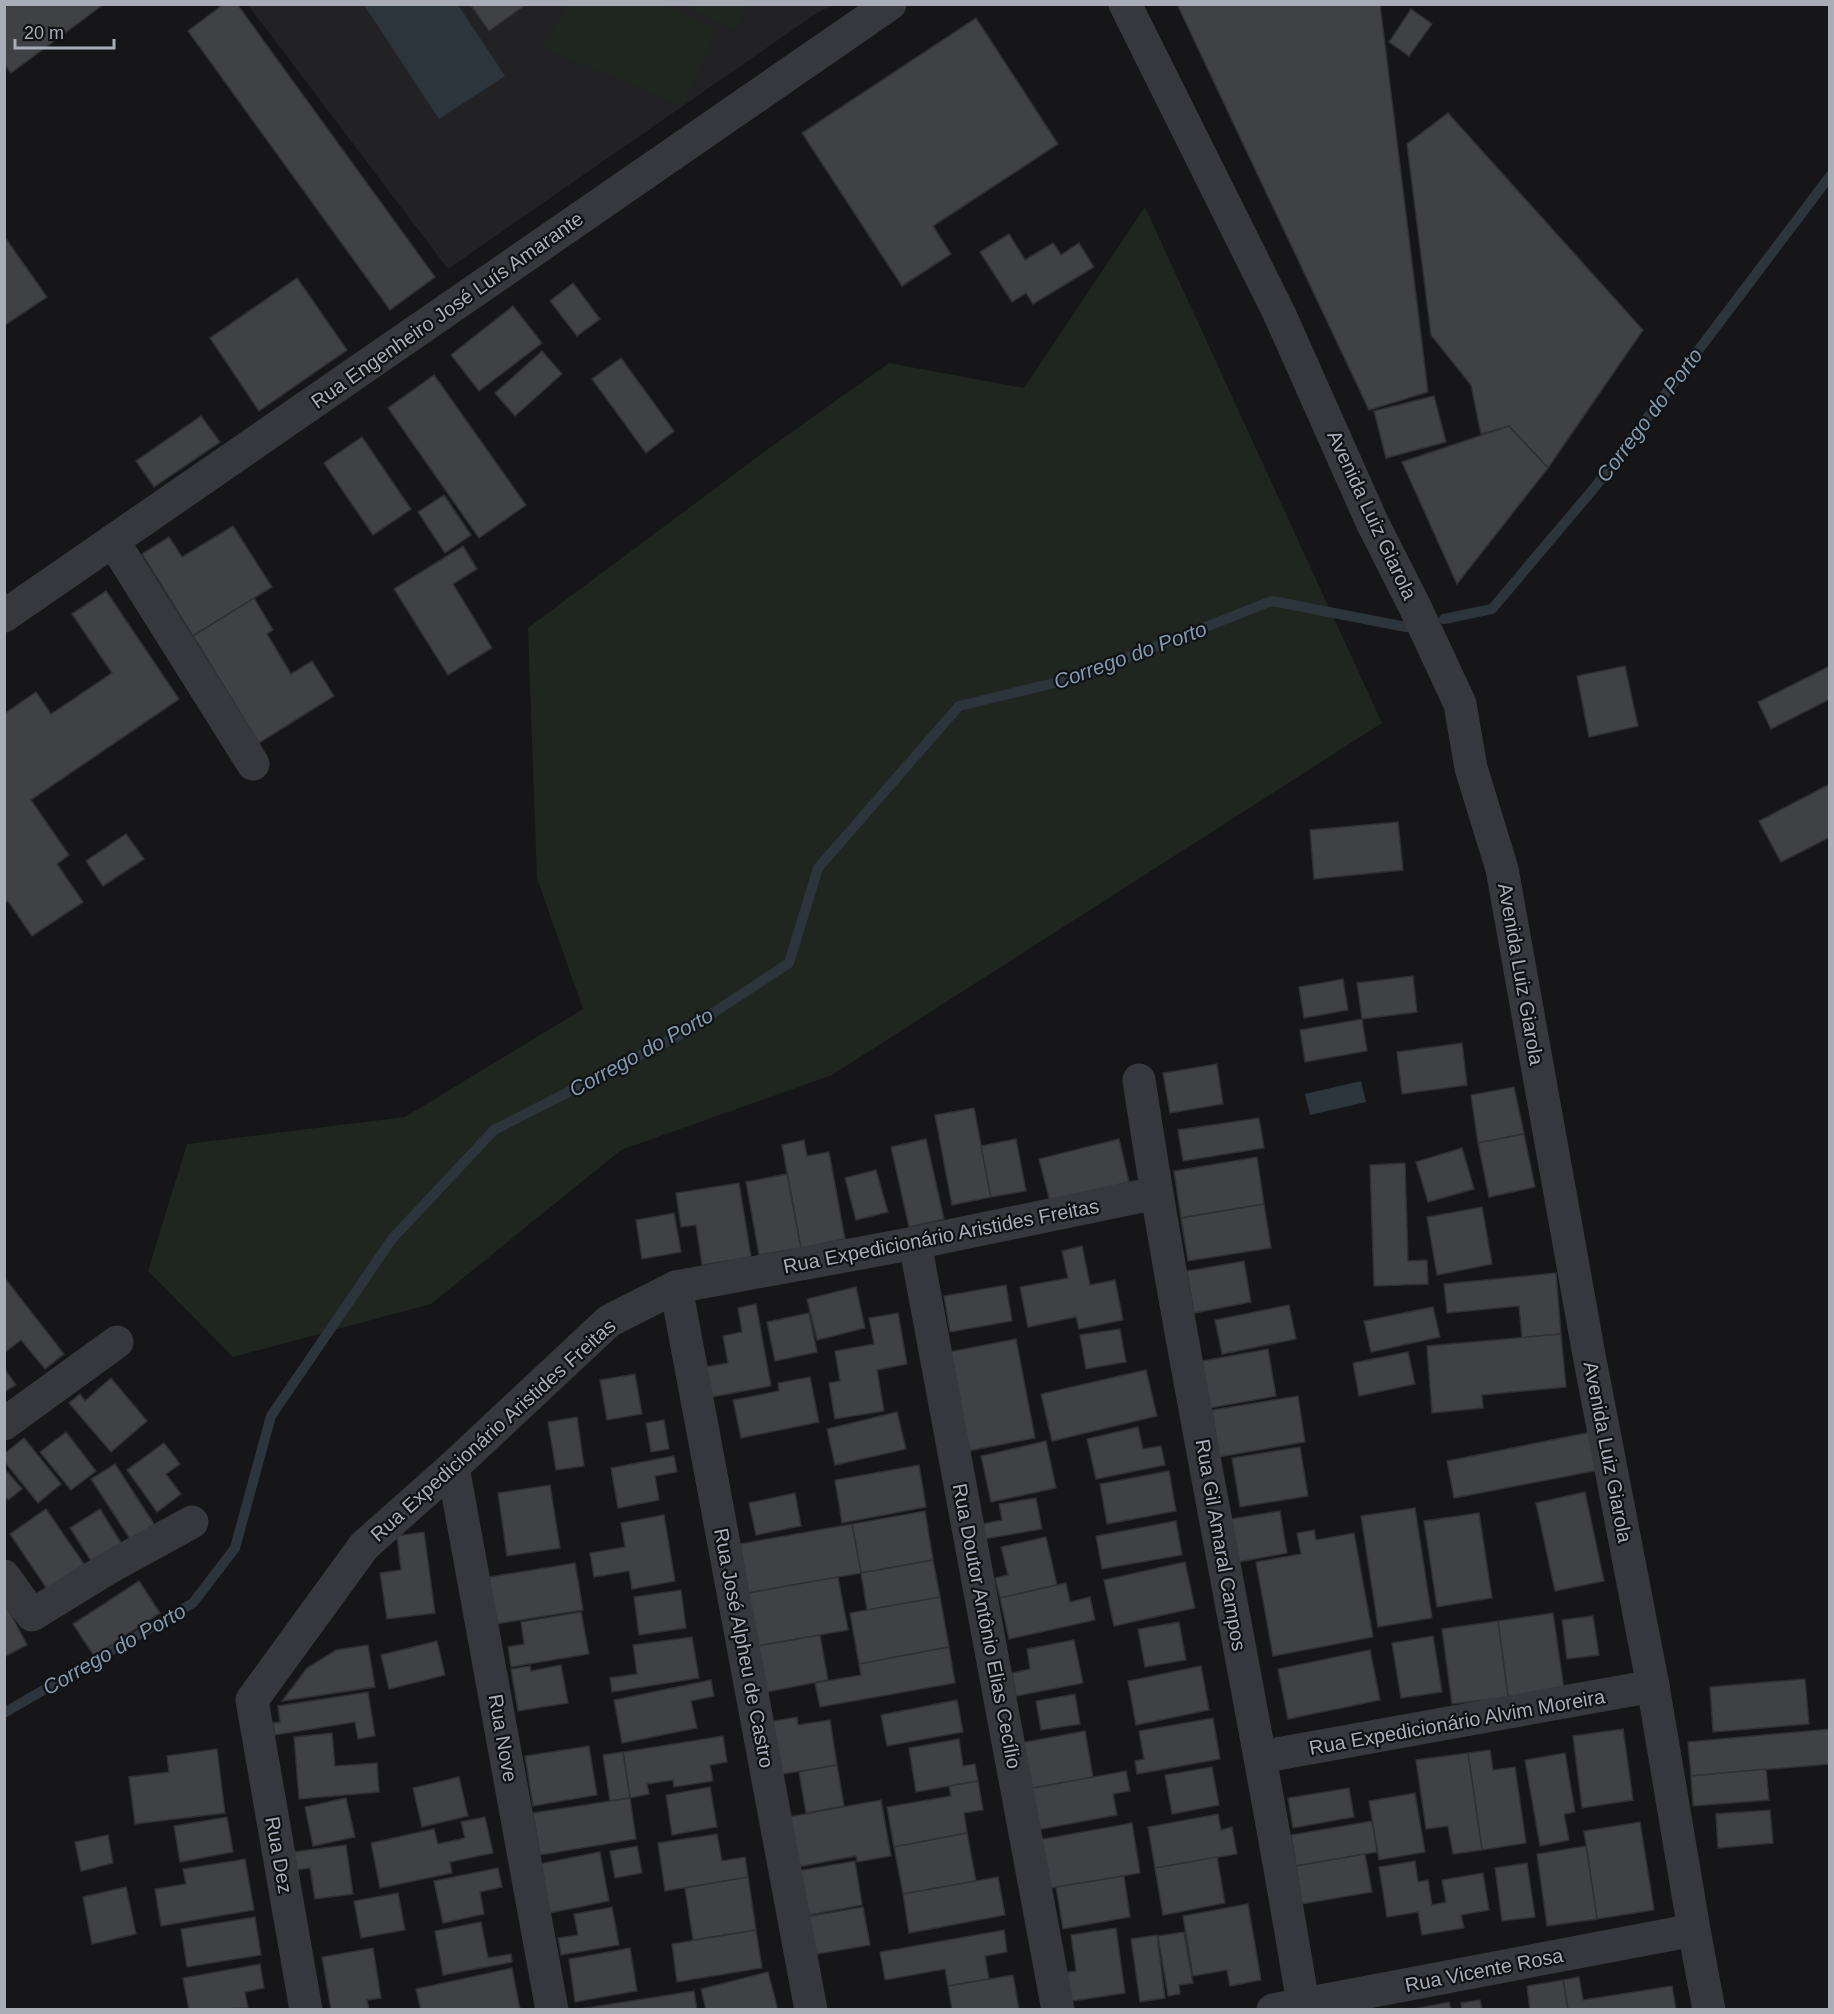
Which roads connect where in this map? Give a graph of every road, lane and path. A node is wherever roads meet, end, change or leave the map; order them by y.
1 (890, 4) edge
2 (1125, 4) edge
3 (113, 541) junction
4 (4, 616) edge
5 (253, 764) dead end
6 (1139, 1080) dead end
7 (1156, 1192) junction
8 (915, 1243) junction
9 (676, 1287) junction
10 (117, 1342) dead end
11 (4, 1424) edge
12 (453, 1467) junction
13 (192, 1522) dead end
14 (4, 1576) edge
15 (1653, 1686) junction
16 (252, 1700) joint
17 (1260, 1757) junction
18 (1694, 1930) junction
19 (1294, 2008) edge
20 (306, 2010) edge
21 (552, 2010) edge
22 (811, 2010) edge
23 (1059, 2010) edge
24 (1709, 2010) edge

1 - 3 street, Rua Engenheiro José Luís Amarante
2 - 15 street, Avenida Luiz Giarola
3 - 4 street, Rua Engenheiro José Luís Amarante
3 - 5 street
6 - 7 street, Rua Gil Amaral Campos
7 - 8 street, Rua Expedicionário Aristides Freitas
7 - 17 street, Rua Gil Amaral Campos
8 - 9 street, Rua Expedicionário Aristides Freitas
8 - 23 street, Rua Doutor Antônio Elias Cecílio
9 - 12 street, Rua Expedicionário Aristides Freitas
9 - 22 street, Rua José Alpheu de Castro
10 - 11 street
12 - 16 street, Rua Expedicionário Aristides Freitas
12 - 21 street, Rua Nove
13 - 14 street
15 - 17 street, Rua Expedicionário Alvim Moreira
15 - 18 street, Avenida Luiz Giarola
16 - 20 street, Rua Dez
17 - 19 street, Rua Gil Amaral Campos
18 - 19 street, Rua Vicente Rosa
18 - 24 street, Avenida Luiz Giarola

